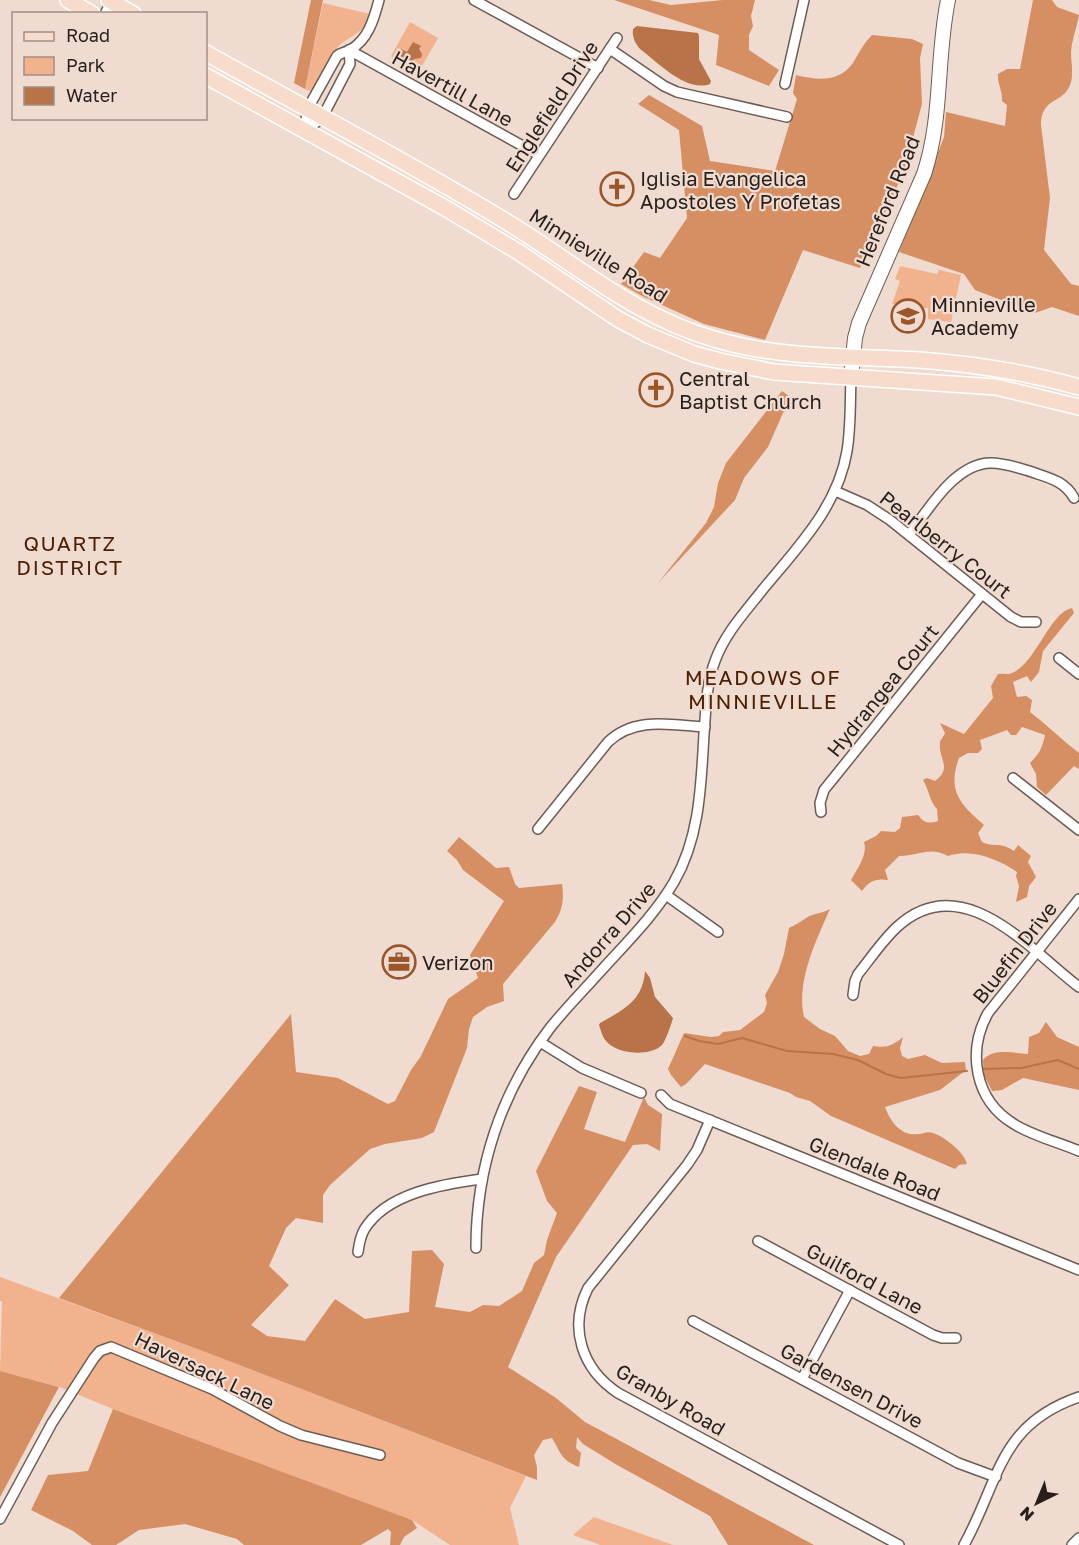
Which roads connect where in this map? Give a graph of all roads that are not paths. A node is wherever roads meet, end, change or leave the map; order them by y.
1 (68, 0) edge
2 (379, 0) edge
3 (474, 0) edge
4 (804, 0) edge
5 (948, 0) edge
6 (109, 4) edge
7 (89, 12) edge
8 (128, 12) edge
9 (617, 38) dead end
10 (610, 49) junction
11 (349, 50) junction
12 (207, 54) edge
13 (598, 68) junction
14 (207, 77) edge
15 (785, 84) dead end
16 (307, 110) junction
17 (787, 117) dead end
18 (322, 118) junction
19 (305, 131) junction
20 (539, 155) junction
21 (514, 194) dead end
22 (853, 358) junction
23 (851, 378) junction
24 (1079, 387) edge
25 (1079, 406) edge
26 (835, 490) junction
27 (1074, 498) dead end
28 (909, 535) junction
29 (982, 594) junction
30 (1036, 622) dead end
31 (1059, 658) dead end
32 (1079, 674) edge
33 (705, 727) junction
34 (1013, 778) dead end
35 (821, 812) dead end
36 (538, 829) dead end
37 (1079, 830) edge
38 (666, 896) junction
39 (1079, 899) edge
40 (718, 932) dead end
41 (1036, 952) junction
42 (1079, 987) edge
43 (853, 995) dead end
44 (540, 1042) junction
45 (641, 1093) dead end
46 (661, 1095) dead end
47 (711, 1120) junction
48 (1079, 1150) edge
49 (482, 1179) junction
50 (758, 1241) dead end
51 (476, 1248) dead end
52 (358, 1252) dead end
53 (1079, 1270) edge
54 (850, 1290) junction
55 (693, 1321) dead end
56 (956, 1338) dead end
57 (802, 1379) junction
58 (1079, 1397) edge
59 (380, 1455) dead end
60 (996, 1477) junction
61 (0, 1519) edge
62 (1079, 1538) edge
63 (899, 1545) edge
64 (964, 1545) edge
65 (1072, 1545) edge

1 - 7 main road
2 - 11 street
3 - 13 street
4 - 15 street
5 - 22 street, Hereford Road
6 - 8 main road
9 - 10 street, Englefield Drive
10 - 13 street, Englefield Drive
10 - 17 street
11 - 16 street
11 - 18 street
11 - 20 street, Havertill Lane
12 - 16 main road, Minnieville Road
13 - 20 street, Englefield Drive
14 - 19 main road, Minnieville Road
16 - 18 main road, Minnieville Road
16 - 19 street
18 - 19 street
18 - 22 main road, Minnieville Road
19 - 23 main road, Minnieville Road
20 - 21 street, Englefield Drive
22 - 23 street, Hereford Road
22 - 24 main road, Minnieville Road
23 - 25 main road, Minnieville Road
23 - 26 street, Andorra Drive
26 - 28 street, Pearlberry Court
26 - 33 street, Andorra Drive
27 - 28 street
28 - 29 street, Pearlberry Court
29 - 30 street, Pearlberry Court
29 - 35 street, Hydrangea Court
31 - 32 street
33 - 36 street
33 - 38 street, Andorra Drive
34 - 37 street
38 - 40 street
38 - 44 street, Andorra Drive
39 - 41 street, Bluefin Drive
41 - 42 street
41 - 43 street
41 - 48 street, Bluefin Drive
44 - 45 street
44 - 49 street, Andorra Drive
46 - 47 street, Glendale Road
47 - 53 street, Glendale Road
47 - 63 street, Granby Road
49 - 51 street, Andorra Drive
49 - 52 street
50 - 54 street, Guilford Lane
54 - 56 street, Guilford Lane
54 - 57 street
55 - 57 street, Gardensen Drive
57 - 60 street, Gardensen Drive
58 - 60 street
59 - 61 street, Haversack Lane
60 - 64 street
62 - 65 street

